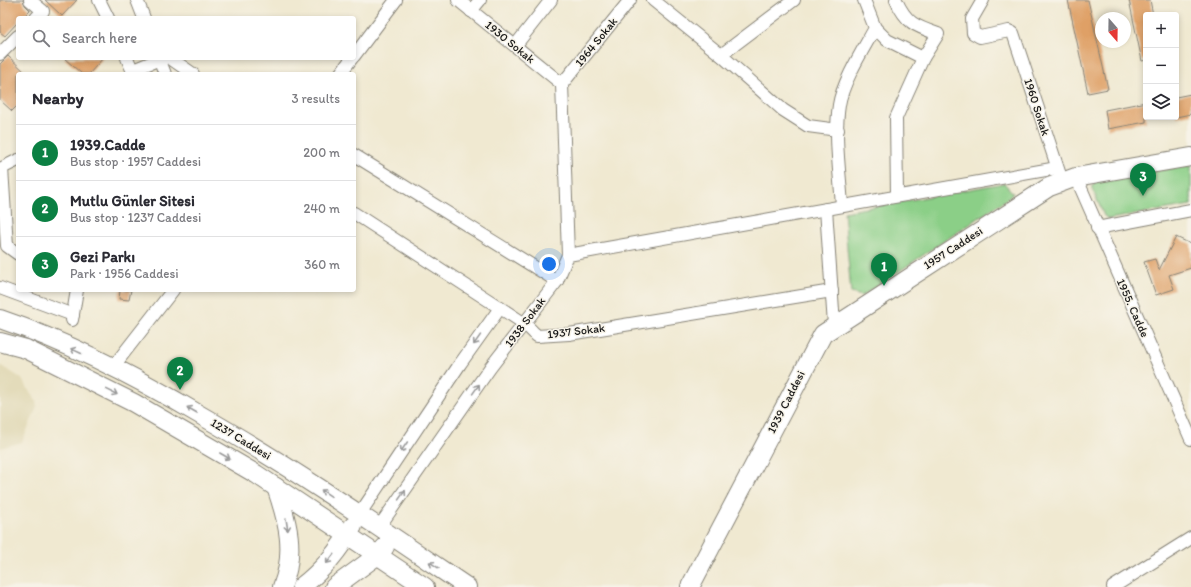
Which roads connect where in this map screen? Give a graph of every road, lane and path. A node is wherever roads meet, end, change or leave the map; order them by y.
1 (30, 0) edge
2 (99, 0) edge
3 (137, 0) edge
4 (396, 0) edge
5 (458, 0) edge
6 (480, 0) edge
7 (551, 0) edge
8 (630, 0) edge
9 (653, 0) edge
10 (864, 0) edge
11 (896, 0) edge
12 (983, 0) edge
13 (787, 2) edge
14 (472, 11) junction
15 (38, 16) edge
16 (107, 16) edge
17 (143, 16) edge
18 (875, 28) junction
19 (16, 38) edge
20 (516, 46) junction
21 (356, 53) edge
22 (0, 54) edge
23 (721, 55) junction
24 (924, 58) junction
25 (129, 60) edge
26 (159, 60) edge
27 (163, 60) edge
28 (167, 60) edge
29 (351, 60) edge
30 (134, 72) edge
31 (165, 72) edge
32 (189, 72) edge
33 (342, 72) edge
34 (562, 84) junction
35 (838, 130) junction
36 (356, 156) edge
37 (1191, 157) edge
38 (16, 161) edge
39 (1065, 175) junction
40 (898, 196) junction
41 (842, 206) junction
42 (826, 209) junction
43 (1191, 210) edge
44 (356, 214) edge
45 (1097, 228) junction
46 (16, 253) edge
47 (568, 255) junction
48 (557, 281) junction
49 (0, 288) edge
50 (832, 291) junction
51 (77, 292) edge
52 (171, 292) edge
53 (500, 308) junction
54 (0, 319) edge
55 (525, 324) junction
56 (834, 325) junction
57 (0, 342) edge
58 (113, 367) junction
59 (1191, 438) edge
60 (276, 487) junction
61 (359, 515) junction
62 (387, 532) junction
63 (347, 536) junction
64 (1191, 538) edge
65 (378, 555) junction
66 (282, 587) edge
67 (301, 587) edge
68 (334, 587) edge
69 (425, 587) edge
70 (467, 587) edge
71 (690, 587) edge
72 (1113, 587) edge

1 - 15 street
2 - 16 street
3 - 17 street
4 - 21 street
5 - 14 street, 1930 Sokak
6 - 14 street
7 - 20 street
8 - 34 street, 1964 Sokak
9 - 23 street
10 - 18 street
11 - 24 street
12 - 39 street, 1960 Sokak
13 - 23 street
14 - 20 street, 1930 Sokak
18 - 24 street
18 - 35 street
19 - 22 street
20 - 34 street, 1930 Sokak
23 - 35 street
24 - 40 street
25 - 30 street
26 - 30 street
27 - 31 street
28 - 32 street
29 - 33 street
34 - 47 street, 1938 Sokak
35 - 41 street
36 - 48 street
37 - 39 street, 1957 Caddesi
38 - 46 street
39 - 40 street
39 - 45 street, 1955. Cadde
39 - 56 street, 1957 Caddesi
40 - 41 street
41 - 42 street
42 - 47 street
42 - 50 street
43 - 45 street
44 - 53 street, 1937 Sokak
45 - 59 street, 1955. Cadde
47 - 48 street, 1938 Sokak
48 - 55 street, 1938 Sokak
49 - 51 street
50 - 55 street, 1937 Sokak
50 - 56 street
52 - 58 street
53 - 55 street, 1937 Sokak
53 -> 61 street
58 -> 54 street, 1237 Caddesi
62 -> 55 street, 1938 Sokak
56 - 71 street, 1939 Caddesi
57 -> 60 street, 1237 Caddesi
61 -> 58 street, 1237 Caddesi
60 - 63 street, 1237 Caddesi
60 -> 66 street
61 - 62 street, 1237 Caddesi
61 - 63 street
62 - 65 street
70 -> 62 street, 1237 Caddesi
63 - 65 street, 1237 Caddesi
63 -> 67 street
64 - 72 street
65 - 68 street
65 - 69 street, 1237 Caddesi

